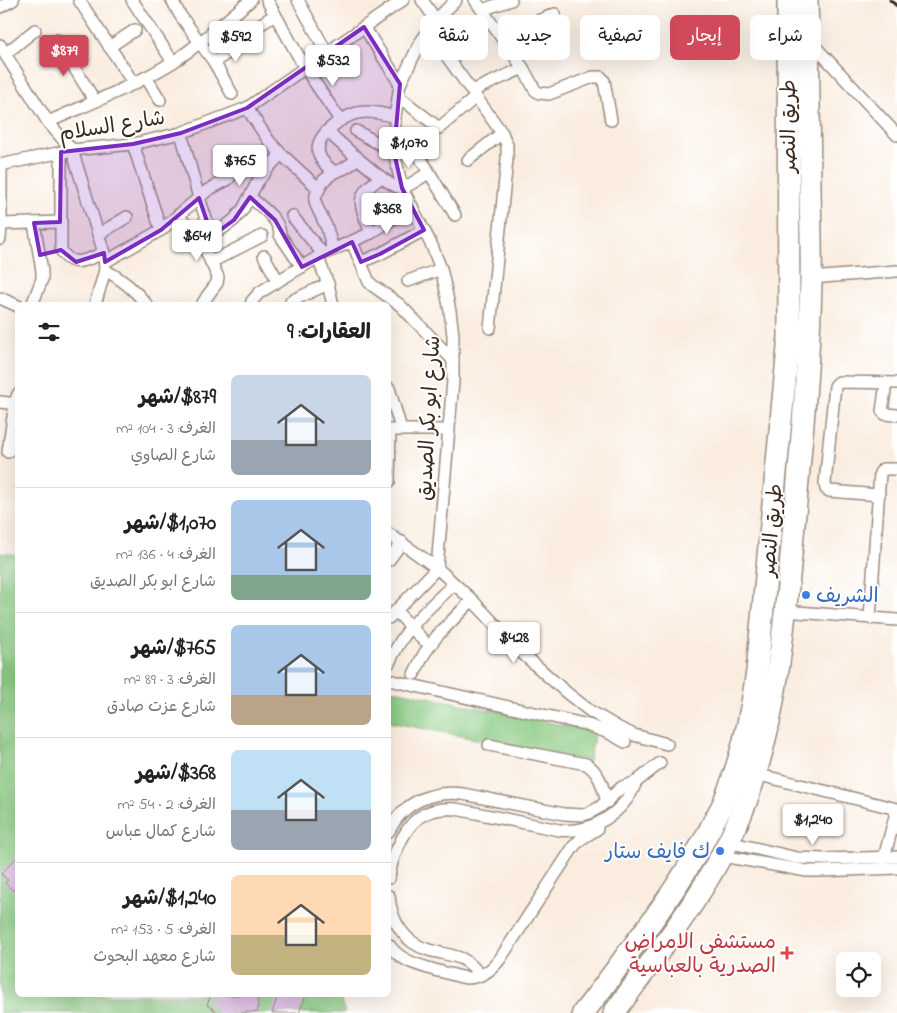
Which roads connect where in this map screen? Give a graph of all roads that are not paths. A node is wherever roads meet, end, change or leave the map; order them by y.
1 (13, 0) edge
2 (78, 0) edge
3 (132, 0) edge
4 (172, 0) edge
5 (251, 0) edge
6 (266, 0) edge
7 (298, 0) edge
8 (402, 0) edge
9 (422, 0) edge
10 (456, 0) edge
11 (475, 0) edge
12 (511, 0) edge
13 (788, 0) edge
14 (807, 0) edge
15 (388, 4) edge
16 (0, 7) edge
17 (482, 10) junction
18 (275, 15) junction
19 (432, 15) edge
20 (441, 15) edge
21 (807, 15) edge
22 (364, 27) junction
23 (35, 30) dead end
24 (135, 30) dead end
25 (498, 32) edge
26 (57, 40) dead end
27 (201, 42) junction
28 (420, 43) edge
29 (109, 47) junction
30 (2, 50) edge
31 (327, 53) junction
32 (821, 54) edge
33 (449, 60) edge
34 (518, 60) edge
35 (808, 60) edge
36 (172, 62) junction
37 (214, 62) junction
38 (305, 68) junction
39 (523, 68) junction
40 (146, 77) junction
41 (134, 84) junction
42 (400, 84) junction
43 (232, 94) dead end
44 (474, 94) junction
45 (398, 98) junction
46 (160, 100) dead end
47 (94, 102) junction
48 (246, 108) junction
49 (395, 118) junction
50 (340, 120) junction
51 (611, 120) dead end
52 (48, 122) junction
53 (327, 131) junction
54 (356, 131) dead end
55 (181, 133) junction
56 (502, 133) junction
57 (897, 135) edge
58 (133, 144) junction
59 (418, 146) dead end
60 (67, 151) junction
61 (394, 152) junction
62 (281, 154) junction
63 (357, 157) junction
64 (468, 160) dead end
65 (0, 165) edge
66 (228, 166) dead end
67 (334, 172) junction
68 (428, 173) junction
69 (381, 177) junction
70 (402, 188) junction
71 (319, 189) junction
72 (250, 197) junction
73 (199, 198) junction
74 (412, 206) junction
75 (178, 215) junction
76 (455, 215) dead end
77 (292, 216) dead end
78 (127, 217) dead end
79 (60, 222) junction
80 (34, 223) junction
81 (1, 224) edge
82 (161, 230) junction
83 (424, 230) junction
84 (371, 233) junction
85 (99, 234) junction
86 (212, 236) junction
87 (262, 236) dead end
88 (0, 239) edge
89 (352, 242) junction
90 (204, 247) junction
91 (61, 250) junction
92 (325, 254) junction
93 (40, 255) junction
94 (264, 256) dead end
95 (105, 262) junction
96 (211, 262) junction
97 (361, 262) junction
98 (302, 267) junction
99 (441, 269) junction
100 (897, 271) edge
101 (811, 278) junction
102 (278, 281) junction
103 (408, 281) dead end
104 (328, 284) junction
105 (1, 301) edge
106 (291, 301) dead end
107 (33, 302) edge
108 (96, 302) edge
109 (144, 302) edge
110 (204, 302) edge
111 (252, 302) edge
112 (332, 302) edge
113 (15, 305) edge
114 (490, 328) dead end
115 (453, 360) junction
116 (891, 383) edge
117 (15, 400) edge
118 (0, 402) edge
119 (15, 408) edge
120 (391, 408) edge
121 (897, 415) edge
122 (393, 429) edge
123 (448, 430) junction
124 (9, 453) edge
125 (391, 456) edge
126 (897, 470) edge
127 (879, 495) junction
128 (391, 535) edge
129 (402, 542) junction
130 (391, 557) edge
131 (437, 568) junction
132 (454, 584) junction
133 (472, 600) junction
134 (785, 611) junction
135 (392, 614) edge
136 (870, 618) junction
137 (897, 620) edge
138 (410, 627) junction
139 (424, 640) dead end
140 (391, 659) edge
141 (414, 674) dead end
142 (391, 680) edge
143 (625, 742) dead end
144 (666, 744) dead end
145 (489, 745) dead end
146 (660, 764) dead end
147 (756, 774) junction
148 (636, 782) junction
149 (434, 794) junction
150 (611, 798) junction
151 (623, 804) junction
152 (436, 809) junction
153 (897, 809) edge
154 (574, 815) junction
155 (601, 822) junction
156 (391, 828) edge
157 (568, 831) junction
158 (725, 849) junction
159 (897, 857) edge
160 (884, 858) junction
161 (391, 867) edge
162 (897, 868) edge
163 (391, 905) edge
164 (391, 953) edge
165 (480, 976) junction
166 (583, 1013) edge
167 (614, 1013) edge

1 - 16 street
2 - 29 street
3 - 36 street
4 - 27 street
5 - 27 street
6 - 18 street
7 - 31 street
8 - 15 street, شارع السلام
9 - 19 street
10 - 20 street, شارع ابو بكر الصديق
11 - 17 street
12 - 17 street
13 - 166 highway, طريق النصر
14 - 21 highway, طريق النصر
15 - 22 street, شارع السلام
17 - 25 street
18 - 37 street
18 - 38 street
22 - 31 street, شارع السلام
22 - 42 street
23 - 30 street
24 - 29 street
26 - 47 street
27 - 36 street
27 - 37 street
28 - 42 street, شارع ابو بكر الصديق
29 - 41 street
30 - 52 street
31 - 38 street, شارع السلام
32 - 57 street
33 - 44 street
34 - 39 street
35 - 101 highway, طريق النصر
36 - 40 street
37 - 43 street
38 - 48 street, شارع السلام
38 - 50 street
39 - 44 street
39 - 51 street
40 - 41 street
40 - 46 street
41 - 47 street
42 - 45 street, شارع ابو بكر الصديق
44 - 45 street
44 - 56 street
45 - 49 street, شارع ابو بكر الصديق
47 - 52 street
48 - 55 street, شارع السلام
48 - 62 street
49 - 50 street
49 - 61 street, شارع ابو بكر الصديق
50 - 53 street
52 - 60 street
53 - 63 street
53 - 67 street
54 - 61 street
55 - 58 street, شارع السلام
55 - 73 street
56 - 64 street
56 - 114 street
58 - 60 street, شارع السلام
58 - 82 street
59 - 68 street
60 - 65 street, شارع السلام
60 - 79 street
60 - 85 street
61 - 70 street, شارع ابو بكر الصديق
62 - 71 street
62 - 72 street
63 - 67 street
63 - 69 street
65 - 81 street
66 - 73 street
67 - 71 street
68 - 70 street
68 - 76 street
69 - 70 street
69 - 84 street
70 - 74 street, شارع ابو بكر الصديق
71 - 92 street
72 - 86 street
72 - 98 street
73 - 75 street
73 - 86 street
74 - 83 street, شارع ابو بكر الصديق
74 - 84 street
75 - 82 street
75 - 90 street
77 - 92 street
78 - 85 street
79 - 80 street
79 - 91 street
80 - 81 street
80 - 93 street
81 - 88 street
82 - 95 street
83 - 97 street
83 - 99 street, شارع ابو بكر الصديق
84 - 89 street
85 - 95 street
86 - 90 street
87 - 96 street
89 - 92 street
89 - 97 street
90 - 96 street
91 - 93 street
91 - 95 street
92 - 98 street
92 - 104 street
93 - 107 street
94 - 102 street
95 - 108 street
95 - 109 street
96 - 110 street
97 - 115 street
98 - 102 street
99 - 103 street
99 - 115 street, شارع ابو بكر الصديق
100 - 101 street
101 - 134 highway, طريق النصر
102 - 111 street
104 - 106 street
104 - 112 street
105 - 113 street
115 - 123 street, شارع ابو بكر الصديق
116 - 121 street
116 - 127 street
117 - 118 street
119 - 124 street
120 - 122 street
122 - 123 street
122 - 125 street
123 - 131 street, شارع ابو بكر الصديق
126 - 127 street
127 - 136 street
128 - 129 street
129 - 130 street
129 - 131 street
131 - 132 street
131 - 135 street
132 - 133 street
132 - 138 street
133 - 141 street
133 - 144 street
134 - 136 street
134 - 147 highway, طريق النصر
135 - 138 street
136 - 137 street
138 - 139 street
138 - 140 street
142 - 143 street
145 - 150 street
146 - 148 street
147 - 153 street
147 - 158 highway, طريق النصر
148 - 150 street
148 - 151 street
149 - 152 street
149 - 154 street
149 - 156 street
150 - 151 street
150 - 154 street
151 - 155 street
152 - 157 street
152 - 161 street
153 - 160 street
154 - 157 street
155 - 157 street
155 - 165 street
158 - 160 street
158 - 162 street
158 - 167 highway, طريق النصر
159 - 160 street
163 - 165 street
164 - 165 street

